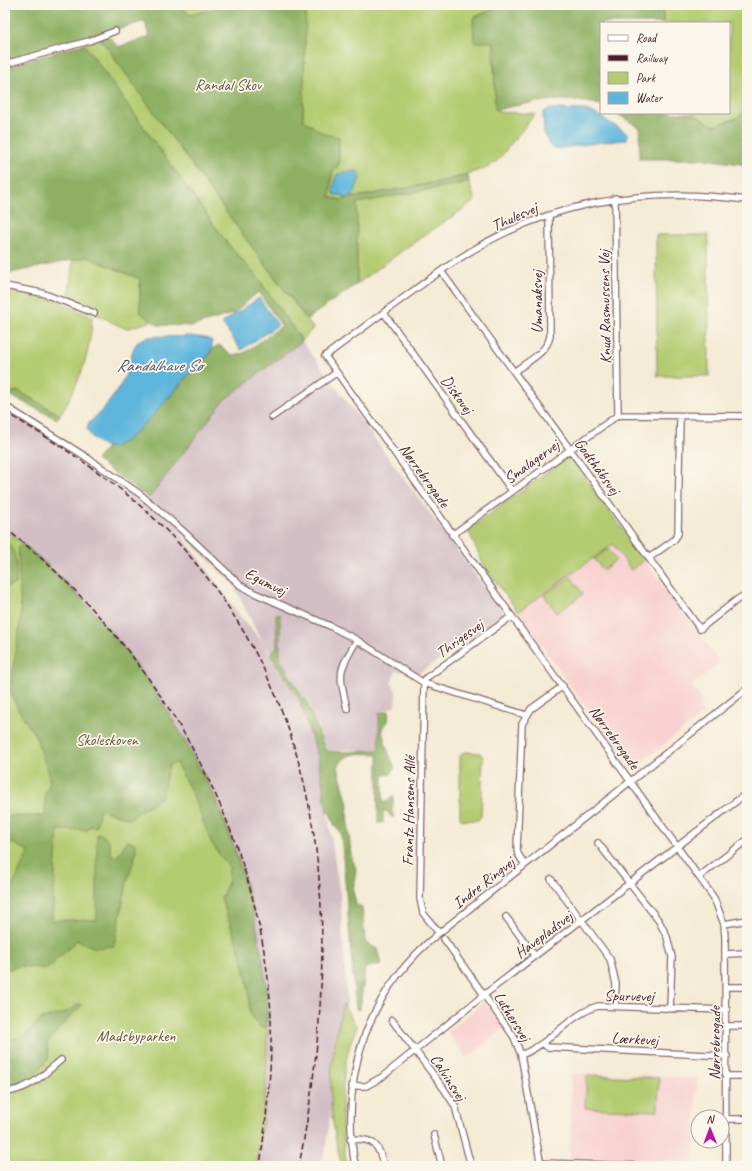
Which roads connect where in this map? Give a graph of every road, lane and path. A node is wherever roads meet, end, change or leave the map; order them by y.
1 (114, 31) dead end
2 (5, 64) edge
3 (615, 198) junction
4 (747, 200) edge
5 (548, 215) junction
6 (441, 271) junction
7 (5, 286) edge
8 (94, 314) dead end
9 (384, 314) junction
10 (325, 356) joint
11 (514, 372) junction
12 (336, 373) junction
13 (5, 406) edge
14 (618, 415) junction
15 (680, 416) junction
16 (747, 416) edge
17 (272, 417) dead end
18 (570, 450) junction
19 (512, 491) junction
20 (452, 535) junction
21 (648, 558) junction
22 (747, 594) edge
23 (512, 616) junction
24 (357, 640) junction
25 (424, 682) junction
26 (563, 686) junction
27 (747, 689) edge
28 (347, 709) dead end
29 (526, 715) junction
30 (631, 781) junction
31 (747, 793) edge
32 (747, 840) edge
33 (598, 843) dead end
34 (678, 847) junction
35 (525, 865) junction
36 (700, 876) junction
37 (551, 879) dead end
38 (630, 884) junction
39 (506, 917) dead end
40 (747, 920) edge
41 (583, 921) junction
42 (724, 924) junction
43 (439, 933) junction
44 (444, 940) dead end
45 (726, 954) junction
46 (747, 954) edge
47 (535, 956) junction
48 (727, 987) junction
49 (747, 987) edge
50 (484, 995) junction
51 (615, 1006) junction
52 (670, 1009) junction
53 (727, 1010) junction
54 (392, 1020) dead end
55 (727, 1026) junction
56 (747, 1026) edge
57 (544, 1044) junction
58 (416, 1050) junction
59 (521, 1055) junction
60 (727, 1056) junction
61 (61, 1060) dead end
62 (727, 1076) junction
63 (747, 1076) edge
64 (352, 1086) junction
65 (5, 1092) edge
66 (726, 1109) edge
67 (730, 1119) edge
68 (747, 1119) edge
69 (434, 1135) dead end
70 (350, 1139) junction
71 (726, 1149) edge
72 (540, 1164) edge
73 (355, 1166) edge
74 (384, 1166) edge
75 (442, 1166) edge
76 (471, 1166) edge
77 (639, 1166) edge
78 (726, 1166) edge

1 - 2 street
3 - 4 street, Thulesvej
3 - 5 street, Thulesvej
3 - 14 street, Knud Rasmussens Vej
5 - 6 street, Thulesvej
5 - 11 street, Umanaksvej
6 - 9 street, Thulesvej
6 - 11 street, Godthåbsvej
7 - 8 street
9 - 10 street, Thulesvej
9 - 19 street, Diskovej
10 - 12 street, Nørrebrogade
11 - 18 street, Godthåbsvej
12 - 17 street
12 - 20 street, Nørrebrogade
13 - 24 street, Egumvej
14 - 15 street
14 - 18 street, Smalagervej
15 - 16 street
15 - 21 street
18 - 19 street, Smalagervej
18 - 21 street, Godthåbsvej
19 - 20 street, Smalagervej
20 - 23 street, Nørrebrogade
21 - 22 street, Godthåbsvej
23 - 25 street, Thrigesvej
23 - 26 street, Nørrebrogade
24 - 25 street, Egumvej
24 - 28 street
25 - 29 street, Egumvej
25 - 43 street, Frantz Hansens Allé
26 - 29 street
26 - 30 street, Nørrebrogade
27 - 30 street, Indre Ringvej
29 - 35 street
30 - 34 street, Nørrebrogade
30 - 35 street, Indre Ringvej
31 - 34 street, Havepladsvej
32 - 36 street
33 - 38 street
34 - 36 street, Nørrebrogade
34 - 38 street, Havepladsvej
35 - 43 street, Indre Ringvej
36 - 42 street, Nørrebrogade
37 - 41 street
38 - 41 street, Havepladsvej
38 - 52 street
39 - 47 street
40 - 42 street
41 - 47 street, Havepladsvej
41 - 51 street
42 - 45 street, Nørrebrogade
43 - 64 street, Indre Ringvej
44 - 50 street, Luthersvej
45 - 46 street
45 - 48 street, Nørrebrogade
47 - 50 street, Havepladsvej
48 - 49 street
48 - 53 street, Nørrebrogade
50 - 58 street, Havepladsvej
50 - 59 street, Luthersvej
51 - 52 street, Spurvevej
51 - 57 street, Spurvevej
52 - 53 street, Spurvevej
53 - 55 street, Nørrebrogade
54 - 58 street, Calvinsvej
55 - 56 street
55 - 60 street, Nørrebrogade
57 - 59 street, Spurvevej
57 - 60 street, Lærkevej
58 - 64 street, Havepladsvej
58 - 76 street, Calvinsvej
59 - 72 street, Luthersvej
60 - 62 street, Nørrebrogade
61 - 65 street
62 - 63 street
62 - 66 street, Nørrebrogade
64 - 70 street, Indre Ringvej
67 - 68 street
69 - 75 street
70 - 73 street, Indre Ringvej
70 - 74 street
71 - 78 street, Nørrebrogade
72 - 77 street

